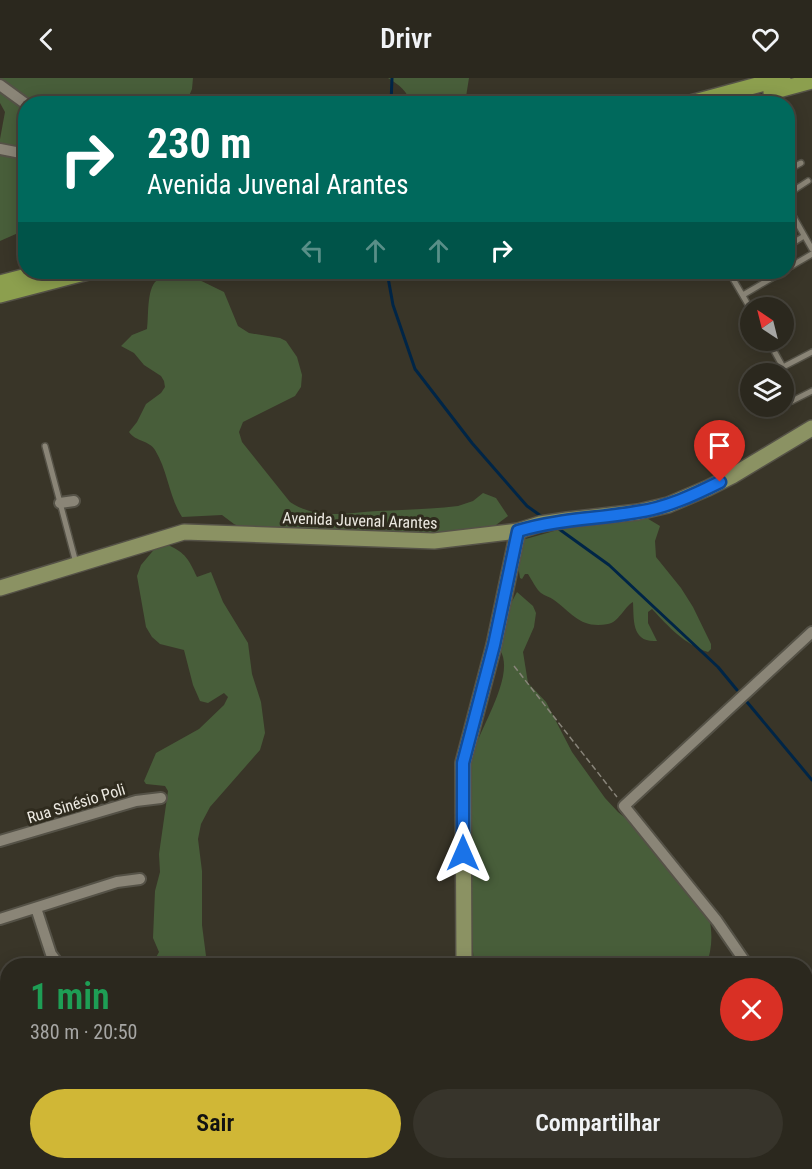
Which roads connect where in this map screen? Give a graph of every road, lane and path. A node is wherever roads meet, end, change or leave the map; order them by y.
1 (783, 78) edge
2 (812, 81) edge
3 (0, 85) edge
4 (717, 96) edge
5 (757, 96) edge
6 (18, 97) edge
7 (0, 149) edge
8 (18, 152) edge
9 (801, 163) dead end
10 (795, 166) edge
11 (808, 181) dead end
12 (795, 189) edge
13 (795, 224) edge
14 (804, 236) junction
15 (795, 242) edge
16 (812, 249) edge
17 (812, 254) edge
18 (795, 264) edge
19 (18, 279) edge
20 (61, 279) edge
21 (733, 279) edge
22 (770, 279) edge
23 (0, 284) edge
24 (0, 295) edge
25 (743, 295) joint
26 (774, 351) edge
27 (812, 352) edge
28 (812, 391) edge
29 (794, 400) edge
30 (812, 428) edge
31 (45, 446) dead end
32 (74, 501) dead end
33 (60, 503) junction
34 (518, 531) junction
35 (76, 565) junction
36 (0, 588) edge
37 (812, 632) edge
38 (514, 666) dead end
39 (161, 798) dead end
40 (624, 806) junction
41 (0, 841) edge
42 (140, 879) dead end
43 (36, 908) junction
44 (0, 919) edge
45 (54, 958) edge
46 (464, 958) edge
47 (742, 958) edge

1 - 4 main road
2 - 5 main road
3 - 6 street
7 - 8 street
9 - 10 lane
11 - 12 lane
13 - 14 lane
14 - 15 lane
14 - 16 lane
17 - 18 lane
19 - 23 main road
20 - 24 main road
21 - 25 lane
22 - 25 lane
26 - 27 lane
28 - 29 lane
30 - 34 street, Avenida Juvenal Arantes
31 - 33 lane
32 - 33 street
33 - 35 lane
34 - 35 street, Avenida Juvenal Arantes
34 - 46 street
35 - 36 street, Avenida Juvenal Arantes
37 - 40 street
38 - 40 path
39 - 41 street, Rua Sinésio Poli
40 - 47 street
42 - 43 street
43 - 44 street
43 - 45 street

